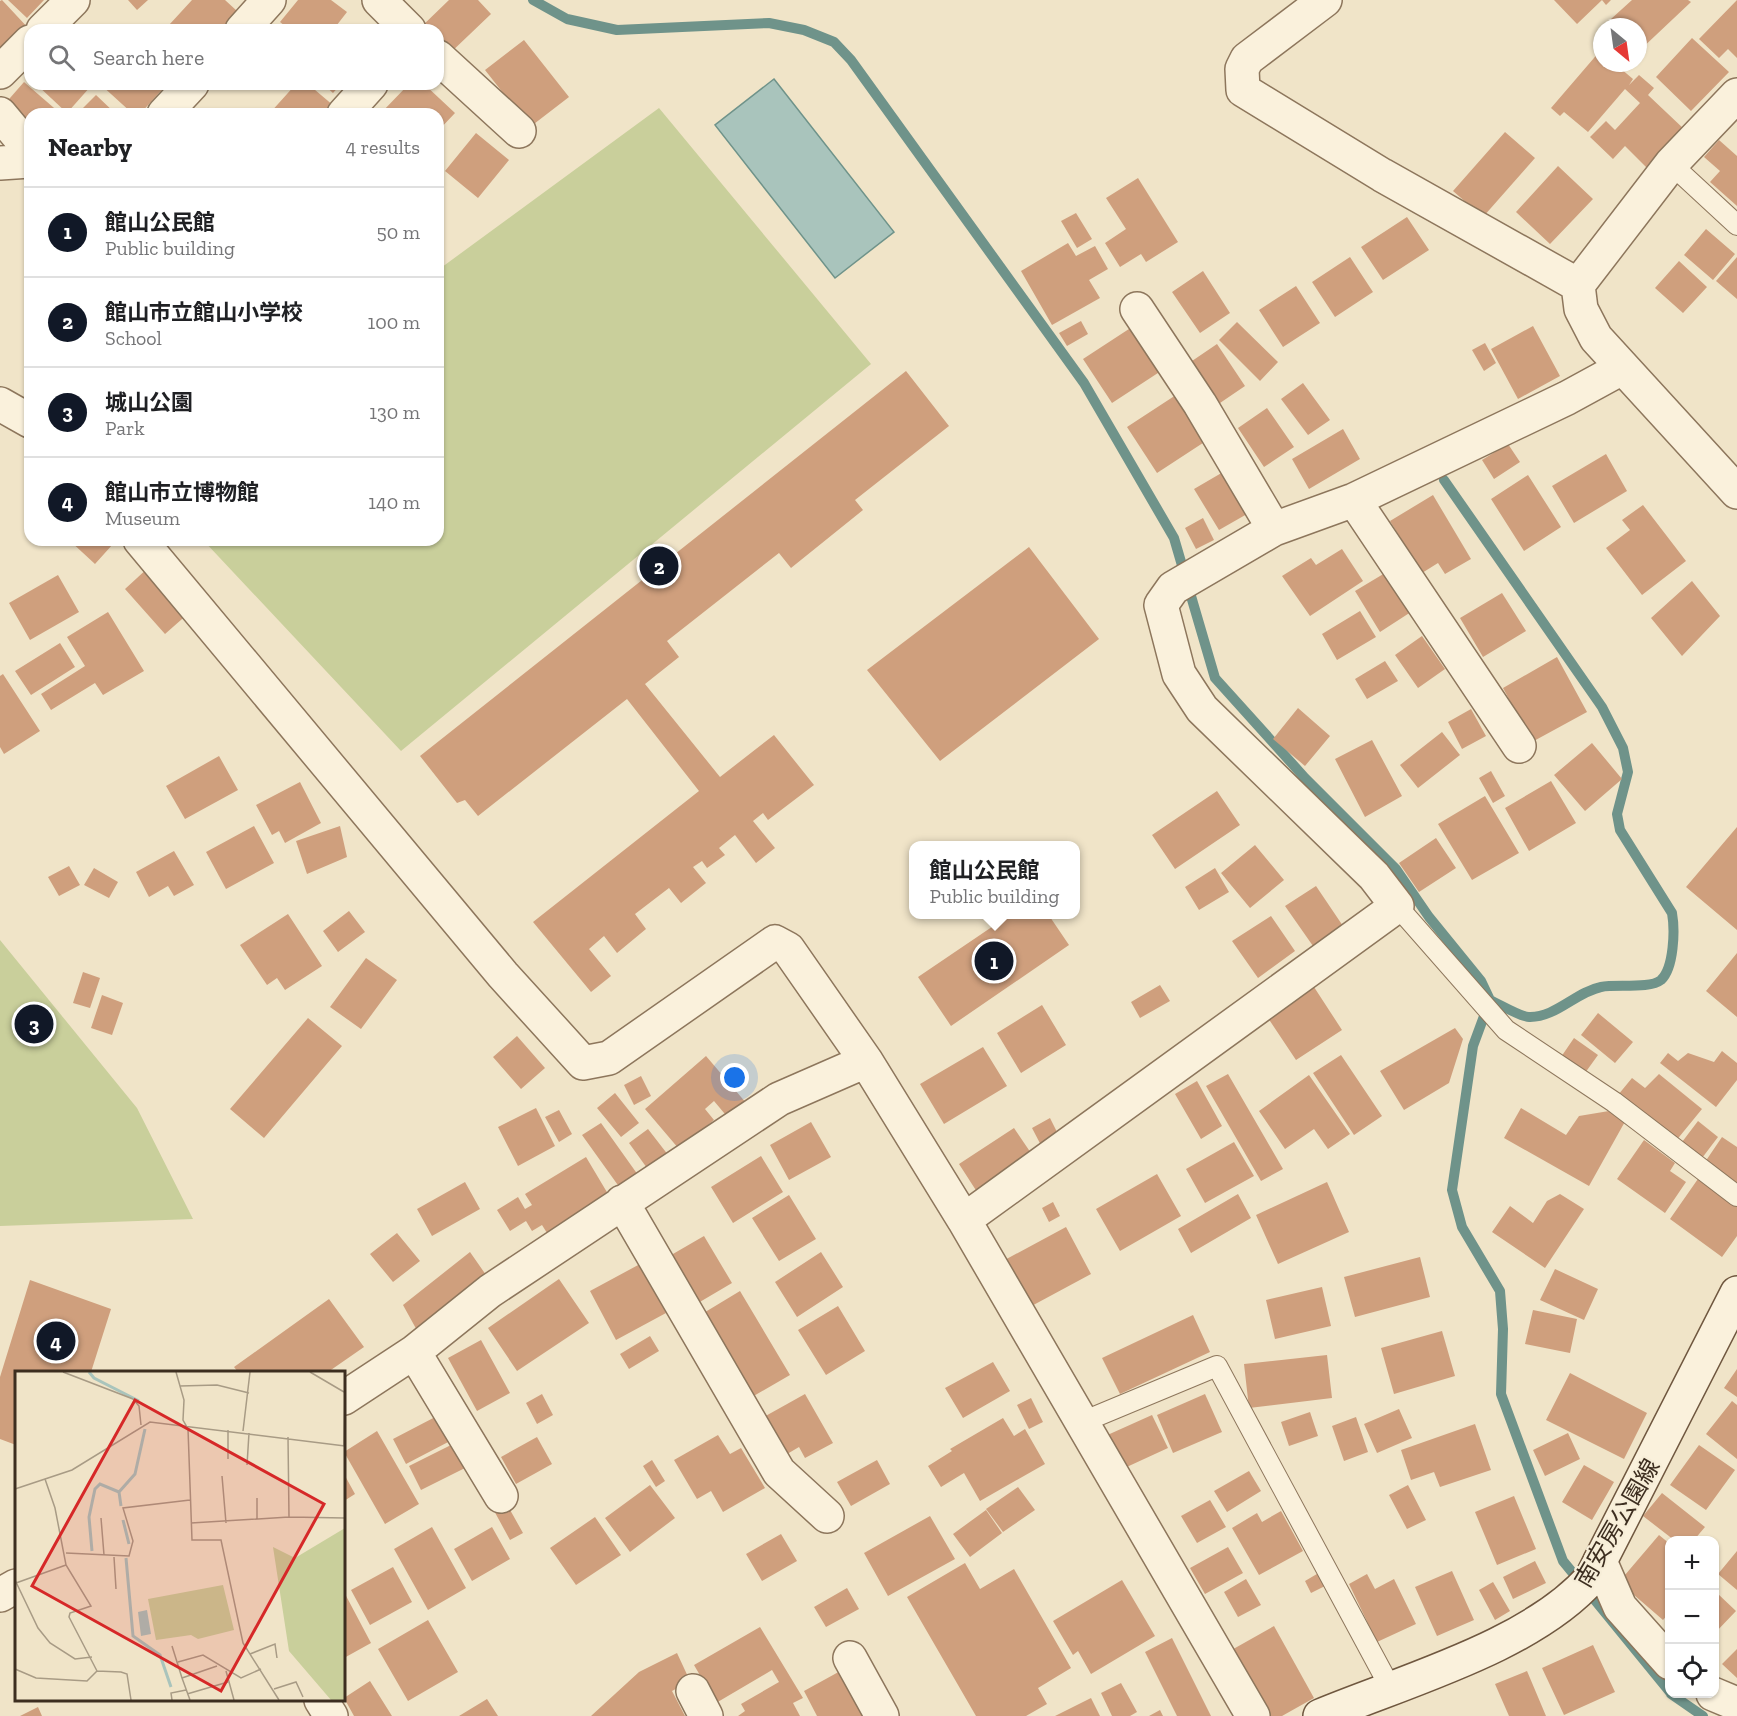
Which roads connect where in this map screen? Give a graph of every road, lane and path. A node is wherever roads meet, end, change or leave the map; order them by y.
1 (73, 0) edge
2 (269, 0) edge
3 (379, 0) edge
4 (1325, 0) edge
5 (49, 24) edge
6 (247, 24) edge
7 (403, 24) edge
8 (24, 48) edge
9 (444, 62) edge
10 (0, 72) edge
11 (186, 90) edge
12 (366, 90) edge
13 (1737, 95) edge
14 (170, 108) edge
15 (349, 108) edge
16 (0, 114) edge
17 (519, 131) dead end
18 (24, 143) edge
19 (24, 161) edge
20 (0, 163) edge
21 (1671, 164) junction
22 (1737, 225) edge
23 (1578, 285) junction
24 (1137, 309) dead end
25 (1622, 368) junction
26 (0, 404) edge
27 (24, 418) edge
28 (1737, 492) edge
29 (1354, 501) junction
30 (1274, 529) junction
31 (145, 546) edge
32 (1519, 746) dead end
33 (1397, 906) junction
34 (866, 1061) junction
35 (1737, 1196) edge
36 (622, 1202) junction
37 (964, 1220) junction
38 (1737, 1293) edge
39 (414, 1352) junction
40 (345, 1397) edge
41 (1080, 1423) junction
42 (501, 1496) dead end
43 (827, 1516) dead end
44 (1589, 1578) junction
45 (15, 1587) edge
46 (0, 1595) edge
47 (1665, 1657) edge
48 (850, 1658) dead end
49 (1390, 1687) junction
50 (1719, 1696) edge
51 (322, 1701) edge
52 (1737, 1704) edge
53 (331, 1716) edge
54 (882, 1716) edge
55 (1253, 1716) edge
56 (1320, 1716) edge

1 - 5 street
2 - 6 street
3 - 7 street
4 - 23 street
8 - 10 street
9 - 17 street
11 - 14 street
12 - 15 street
13 - 21 street
16 - 18 street
19 - 20 street
21 - 22 lane
21 - 23 street
23 - 25 street
24 - 30 street
25 - 28 street
25 - 29 street
26 - 27 street
29 - 30 street
29 - 32 street
30 - 33 street
31 - 34 street
33 - 35 lane
33 - 37 street
34 - 36 street
34 - 37 street
36 - 39 street
36 - 43 street
37 - 41 street
38 - 44 street, 南安房公園線
39 - 40 street
39 - 42 street
41 - 49 lane
41 - 55 street
44 - 47 street
44 - 49 street, 南安房公園線
45 - 46 street
48 - 54 street
49 - 56 street, 南安房公園線
50 - 52 street
51 - 53 street

